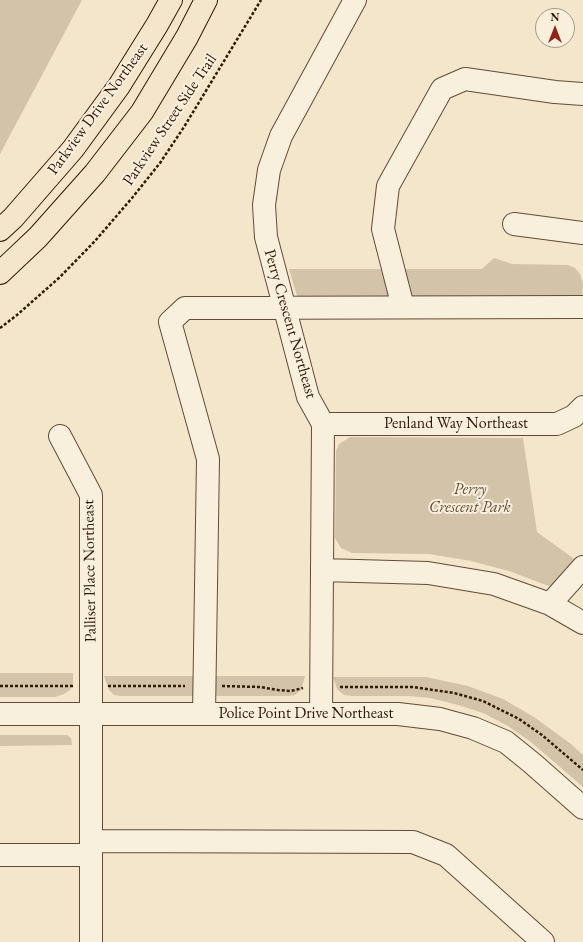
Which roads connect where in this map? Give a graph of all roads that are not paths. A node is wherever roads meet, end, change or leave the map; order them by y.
1 (171, 0) edge
2 (206, 0) edge
3 (354, 0) edge
4 (583, 94) edge
5 (514, 224) dead end
6 (0, 230) edge
7 (583, 234) edge
8 (0, 273) edge
9 (403, 307) junction
10 (583, 307) edge
11 (285, 308) junction
12 (583, 407) edge
13 (323, 424) junction
14 (60, 436) dead end
15 (583, 567) edge
16 (322, 570) junction
17 (550, 604) junction
18 (583, 623) edge
19 (0, 714) edge
20 (91, 714) junction
21 (204, 714) junction
22 (321, 714) junction
23 (583, 808) edge
24 (91, 848) junction
25 (0, 855) edge
26 (91, 942) edge
27 (543, 942) edge

1 - 6 main road, Parkview Drive Northeast
2 - 8 main road, Parkview Drive Northeast
3 - 11 street, Perry Crescent Northeast
4 - 9 street
5 - 7 street
9 - 10 street
9 - 11 street
11 - 13 street, Perry Crescent Northeast
11 - 21 street
12 - 13 street, Penland Way Northeast
13 - 16 street, Perry Crescent Northeast
14 - 20 street, Palliser Place Northeast
15 - 17 street
16 - 17 street
16 - 22 street, Perry Crescent Northeast
17 - 18 street
19 - 20 street, Police Point Drive Northeast
20 - 21 street, Police Point Drive Northeast
20 - 24 street, Palliser Place Northeast
21 - 22 street, Police Point Drive Northeast
22 - 23 street, Police Point Drive Northeast
24 - 25 street
24 - 26 street, Palliser Place Northeast
24 - 27 street

